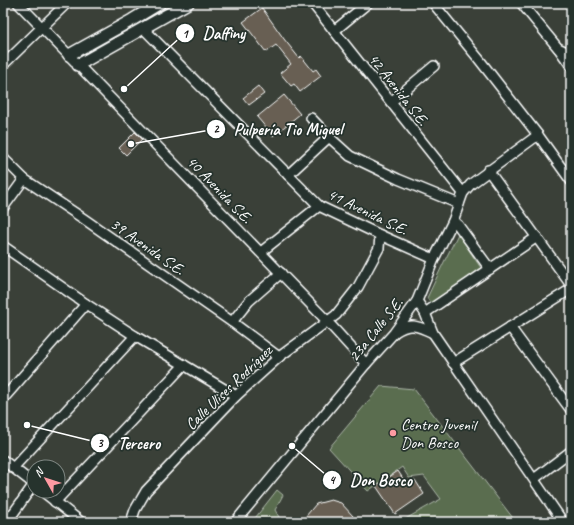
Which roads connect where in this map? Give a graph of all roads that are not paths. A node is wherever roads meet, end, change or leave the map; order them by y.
1 (18, 3) edge
2 (66, 3) edge
3 (186, 3) edge
4 (312, 3) edge
5 (368, 3) edge
6 (433, 3) edge
7 (521, 3) edge
8 (158, 4) edge
9 (41, 28) junction
10 (143, 28) junction
11 (334, 31) junction
12 (558, 48) junction
13 (571, 54) edge
14 (69, 55) junction
15 (78, 64) junction
16 (3, 65) edge
17 (434, 66) dead end
18 (571, 66) edge
19 (391, 102) junction
20 (311, 118) dead end
21 (538, 134) junction
22 (329, 138) junction
23 (3, 158) edge
24 (488, 170) junction
25 (288, 175) junction
26 (24, 179) junction
27 (571, 181) edge
28 (463, 193) junction
29 (459, 204) junction
30 (319, 206) junction
31 (3, 208) edge
32 (453, 221) junction
33 (380, 235) junction
34 (537, 237) junction
35 (3, 246) edge
36 (261, 252) junction
37 (434, 259) junction
38 (490, 269) junction
39 (281, 273) junction
40 (571, 285) edge
41 (571, 289) edge
42 (417, 301) junction
43 (86, 304) junction
44 (425, 313) junction
45 (327, 320) junction
46 (232, 322) junction
47 (510, 327) junction
48 (394, 333) junction
49 (433, 333) junction
50 (135, 336) junction
51 (279, 357) junction
52 (453, 363) junction
53 (366, 364) junction
54 (184, 365) junction
55 (236, 396) junction
56 (3, 399) edge
57 (571, 410) edge
58 (571, 451) edge
59 (3, 460) edge
60 (13, 468) junction
61 (26, 478) edge
62 (534, 479) junction
63 (26, 495) edge
64 (51, 499) edge
65 (55, 502) junction
66 (79, 521) edge
67 (7, 522) edge
68 (131, 522) edge
69 (235, 522) edge
70 (563, 522) edge

1 - 9 street, 40 Avenida S.E.
2 - 9 street
3 - 10 street
4 - 11 street, 42 Avenida S.E.
5 - 11 street
6 - 21 street
7 - 12 street
8 - 14 street
9 - 14 street, 40 Avenida S.E.
9 - 16 street
10 - 15 street
10 - 25 street, 41 Avenida S.E.
11 - 19 street, 42 Avenida S.E.
12 - 13 street
12 - 18 street
14 - 15 street, 40 Avenida S.E.
15 - 36 street, 40 Avenida S.E.
17 - 19 street
19 - 28 street, 42 Avenida S.E.
20 - 22 street
21 - 24 street, 23a Calle S.E.
21 - 27 street
22 - 25 street
22 - 29 street
23 - 26 street, 39 Avenida S.E.
24 - 28 street, 23a Calle S.E.
24 - 34 street
25 - 30 street, 41 Avenida S.E.
26 - 31 street
26 - 46 street, 39 Avenida S.E.
28 - 29 street, 23a Calle S.E.
29 - 32 street, 23a Calle S.E.
30 - 33 street, 41 Avenida S.E.
30 - 36 street
32 - 37 street, 23a Calle S.E.
32 - 38 street
33 - 37 street, 41 Avenida S.E.
33 - 45 street, Calle Ulises Rodríguez
34 - 38 street
34 - 40 street
35 - 43 street
36 - 39 street, 40 Avenida S.E.
37 - 42 street, 23a Calle S.E.
38 - 44 street
39 - 45 street, 40 Avenida S.E.
39 - 46 street
41 - 47 street
42 - 44 street
42 - 48 street, 23a Calle S.E.
43 - 50 street
43 - 56 street
44 - 49 street
45 - 51 street, Calle Ulises Rodríguez
45 - 53 street, 40 Avenida S.E.
46 - 51 street, 39 Avenida S.E.
47 - 52 street
47 - 57 street
48 - 49 street
48 - 53 street, 23a Calle S.E.
49 - 52 street
50 - 54 street
50 - 60 street
51 - 55 street, Calle Ulises Rodríguez
52 - 62 street
53 - 69 street, 23a Calle S.E.
54 - 55 street
54 - 65 street
55 - 68 street, Calle Ulises Rodríguez
58 - 62 street
59 - 60 street
60 - 61 street
62 - 70 street
63 - 67 street
64 - 65 street
65 - 66 street

